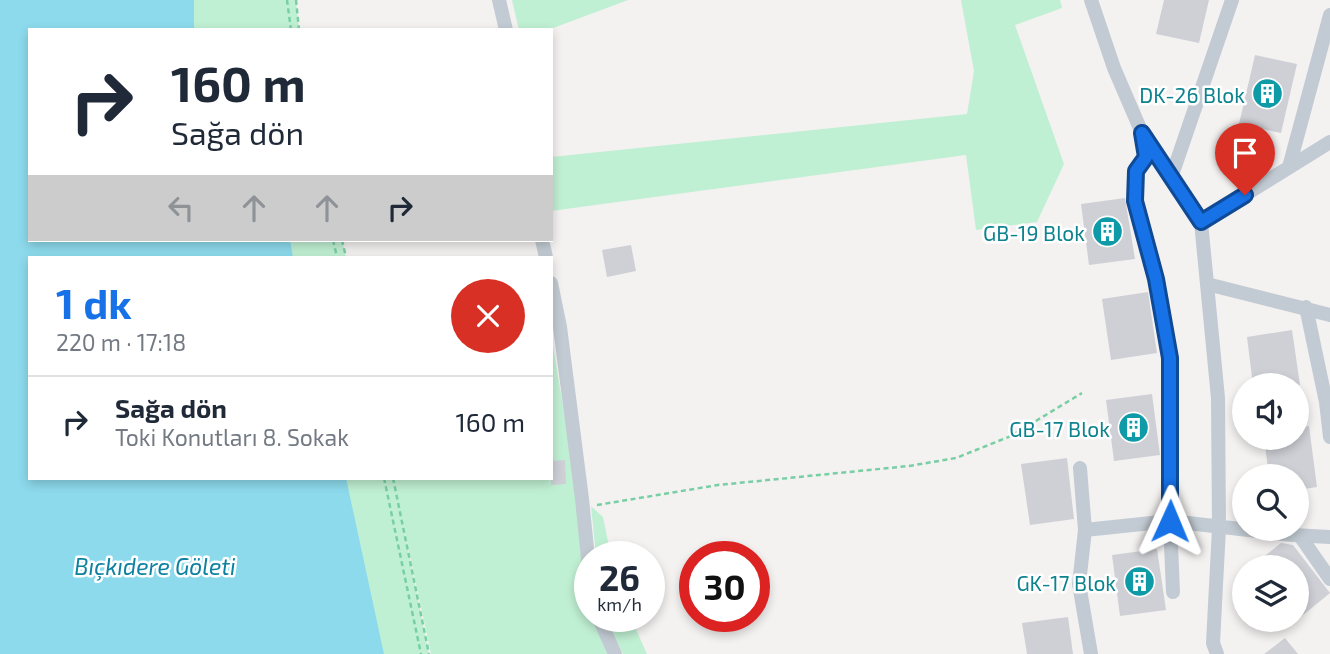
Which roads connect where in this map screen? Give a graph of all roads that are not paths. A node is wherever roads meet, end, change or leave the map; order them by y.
1 (499, 0) edge
2 (1091, 0) edge
3 (1232, 0) edge
4 (1330, 15) edge
5 (506, 28) edge
6 (1142, 133) junction
7 (1330, 142) edge
8 (1289, 167) junction
9 (1171, 177) junction
10 (1201, 222) junction
11 (1207, 284) junction
12 (553, 292) edge
13 (1306, 307) junction
14 (1330, 315) edge
15 (1330, 437) edge
16 (1080, 468) dead end
17 (1170, 521) junction
18 (1219, 528) junction
19 (1232, 529) edge
20 (1084, 530) junction
21 (1309, 536) edge
22 (1330, 537) edge
23 (586, 541) edge
24 (1303, 541) edge
25 (1330, 579) edge
26 (1173, 592) dead end
27 (605, 632) edge
28 (615, 654) edge
29 (1091, 654) edge
30 (1217, 654) edge

1 - 5 street
2 - 6 street
3 - 9 street
4 - 8 street
6 - 9 street
6 - 17 street
7 - 8 street
8 - 10 street
9 - 10 street
10 - 11 street
11 - 13 street
11 - 18 street
12 - 23 street
13 - 14 street
13 - 15 street
16 - 20 street
17 - 18 street
17 - 20 street
17 - 26 street
18 - 19 street
18 - 30 street
20 - 29 street
21 - 22 street
24 - 25 street
27 - 28 street

